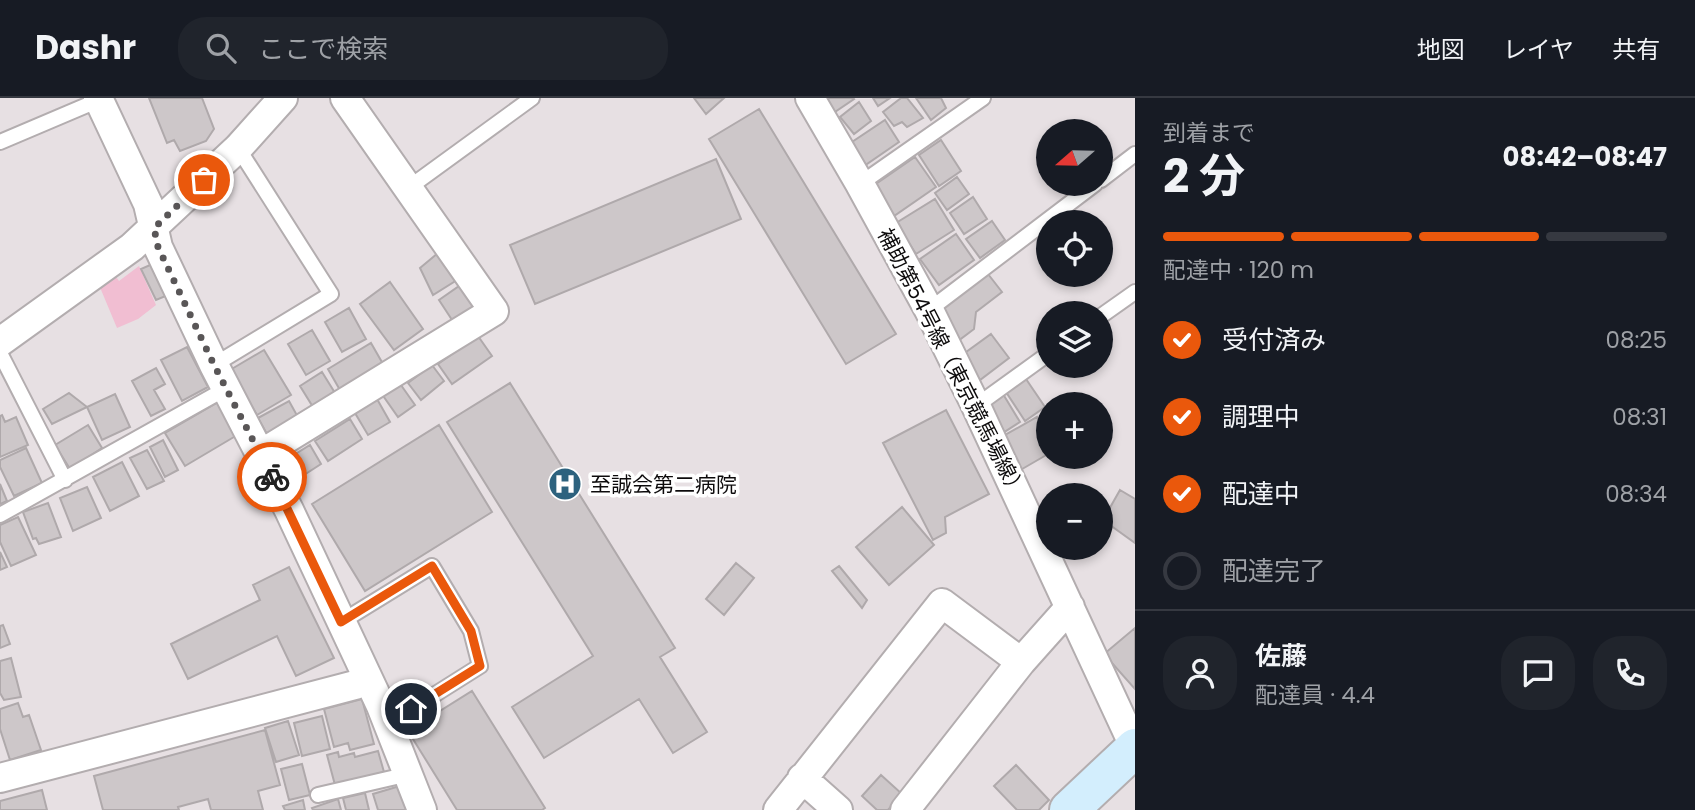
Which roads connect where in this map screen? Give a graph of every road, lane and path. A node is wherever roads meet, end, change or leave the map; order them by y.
1 (284, 98) edge
2 (345, 98) edge
3 (532, 98) edge
4 (810, 98) edge
5 (983, 98) edge
6 (98, 99) edge
7 (0, 142) edge
8 (238, 148) junction
9 (1135, 154) edge
10 (1113, 171) edge
11 (860, 184) junction
12 (407, 189) junction
13 (1079, 196) edge
14 (154, 228) junction
15 (1135, 292) edge
16 (1113, 308) edge
17 (929, 310) junction
18 (0, 342) edge
19 (0, 353) edge
20 (1036, 363) edge
21 (221, 377) junction
22 (976, 406) junction
23 (261, 454) junction
24 (65, 480) junction
25 (0, 515) edge
26 (1070, 607) junction
27 (341, 622) junction
28 (1021, 662) junction
29 (368, 679) junction
30 (388, 724) junction
31 (1135, 748) edge
32 (409, 774) junction
33 (0, 778) edge
34 (802, 778) junction
35 (318, 795) dead end
36 (422, 810) edge
37 (778, 810) edge
38 (838, 810) edge
39 (905, 810) edge
40 (1069, 810) edge

1 - 8 street
2 - 12 street
3 - 12 lane
4 - 11 street, 補助第54号線（東京競馬場線）
5 - 11 lane
6 - 7 lane
6 - 14 street
8 - 14 street
8 - 21 lane
9 - 10 lane
11 - 17 street, 補助第54号線（東京競馬場線）
12 - 23 street
13 - 17 lane
14 - 18 street
14 - 21 street
15 - 16 lane
17 - 22 street, 補助第54号線（東京競馬場線）
19 - 24 lane
20 - 22 lane
21 - 23 street
21 - 24 lane
22 - 26 street, 補助第54号線（東京競馬場線）
23 - 27 street
24 - 25 lane
26 - 28 street
26 - 31 street, 補助第54号線（東京競馬場線）
27 - 29 street
27 - 30 lane
28 - 34 street
28 - 39 street
29 - 30 street
29 - 33 street
30 - 32 street
31 - 40 street
32 - 35 lane
32 - 36 street
34 - 37 street
34 - 38 street

